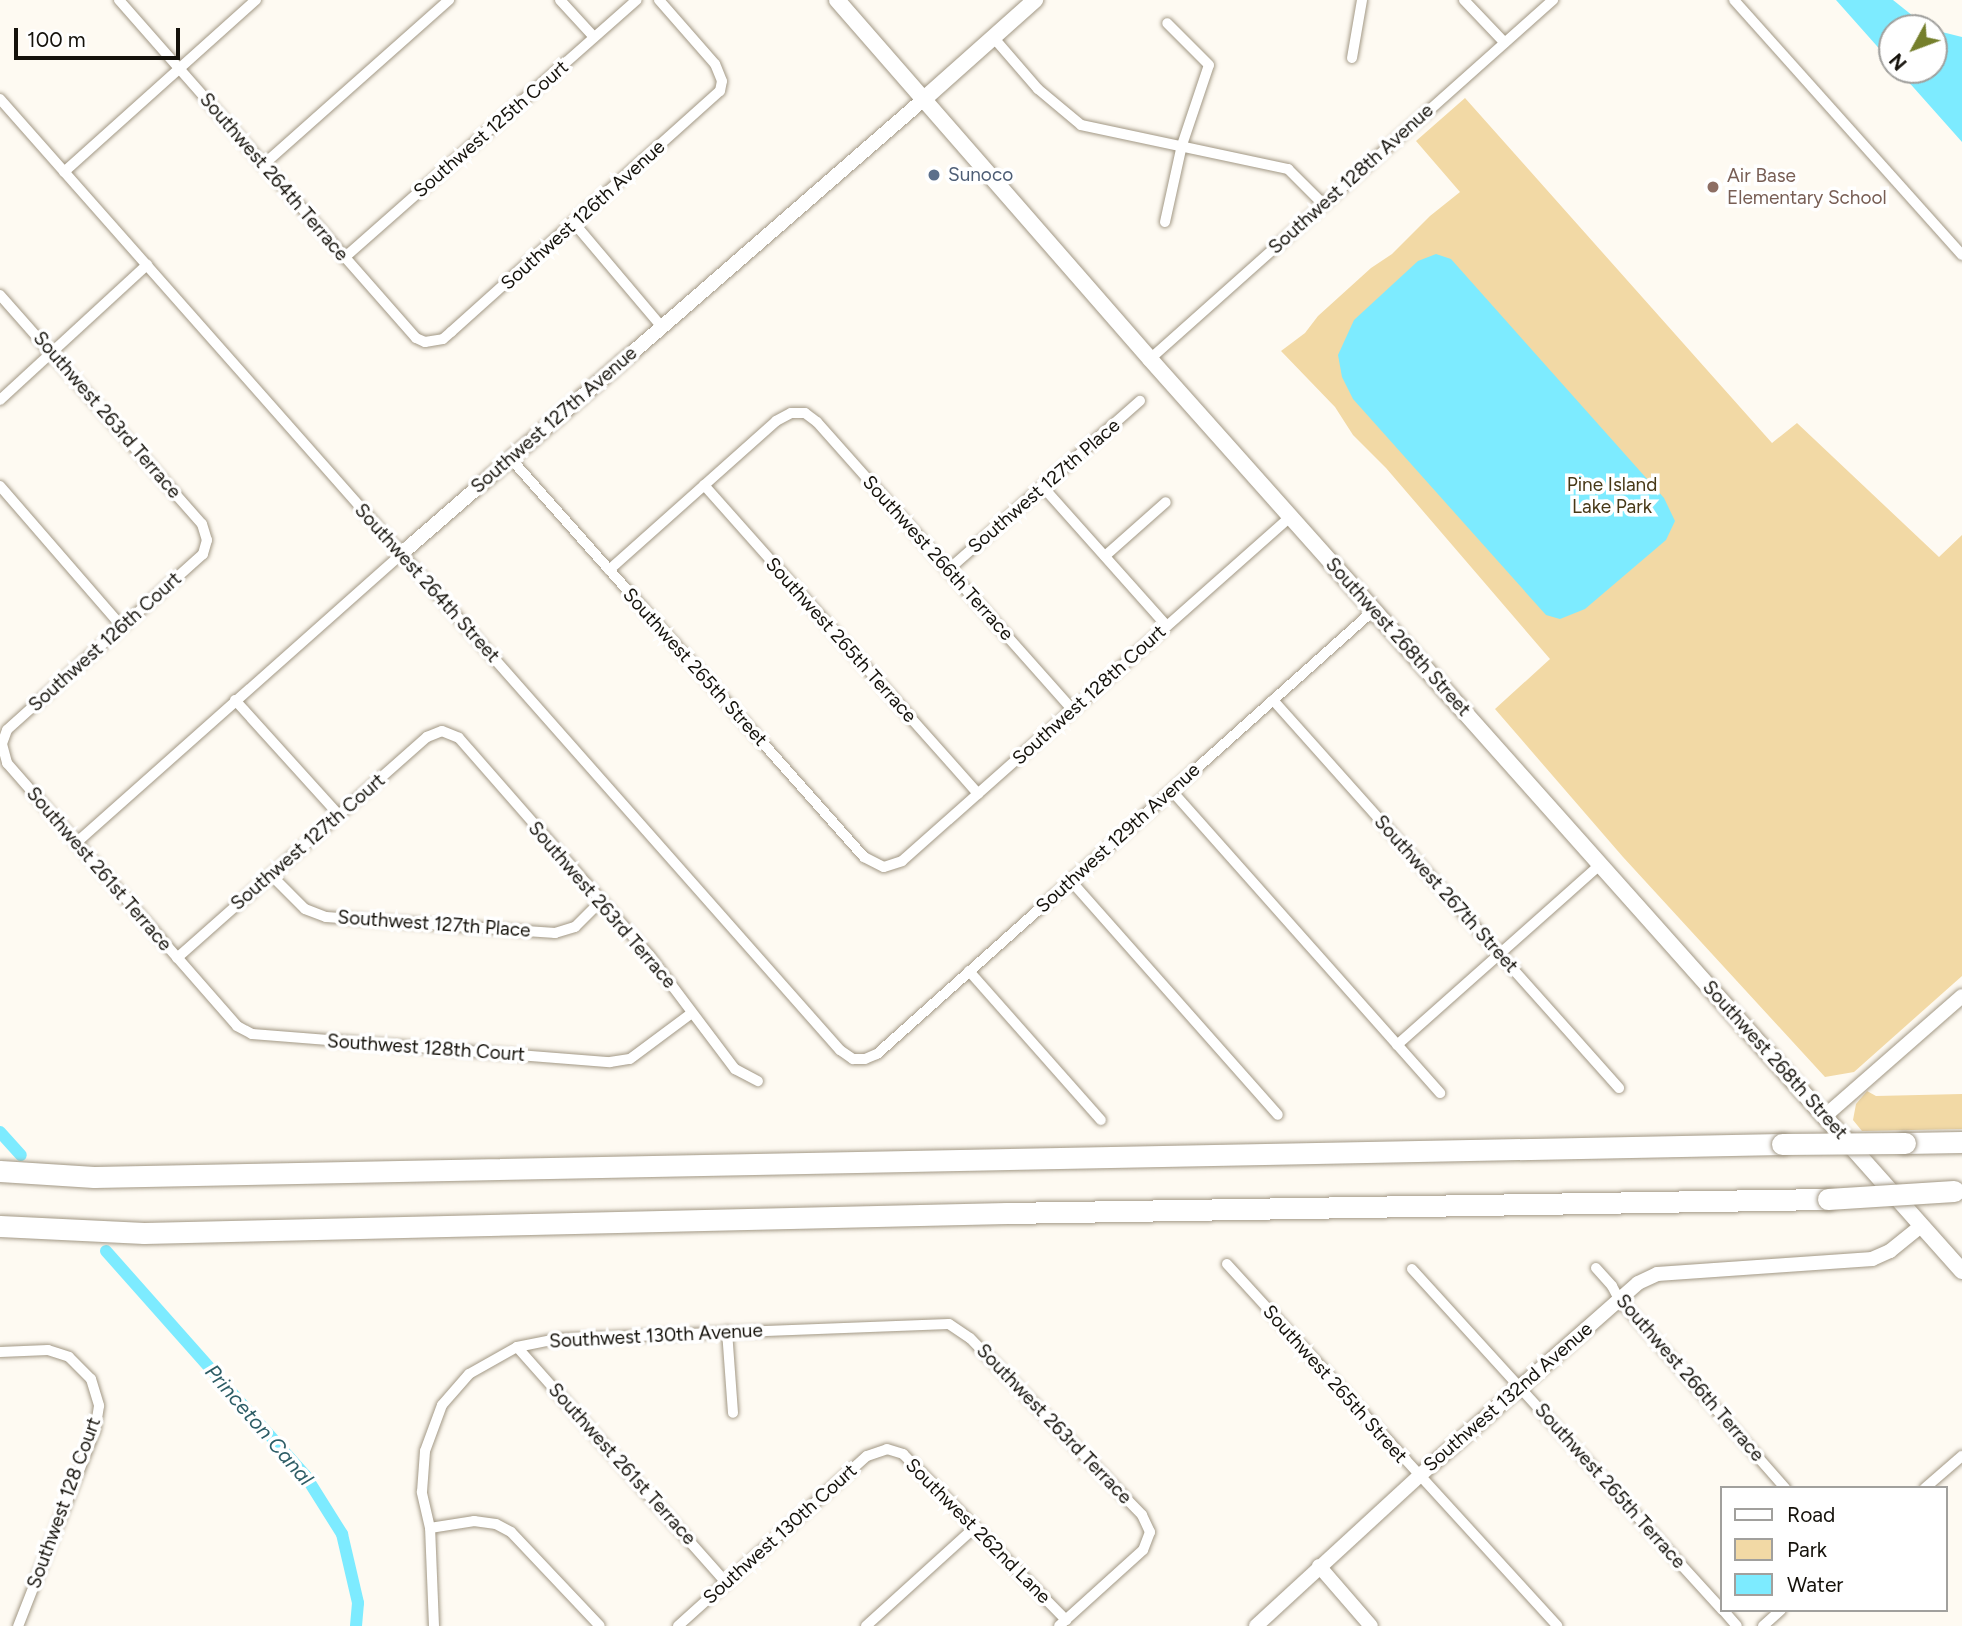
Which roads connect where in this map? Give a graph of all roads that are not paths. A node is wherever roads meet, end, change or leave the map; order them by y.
1 (119, 0) edge
2 (256, 0) edge
3 (449, 0) edge
4 (561, 0) edge
5 (637, 0) edge
6 (659, 0) edge
7 (837, 0) edge
8 (1035, 0) edge
9 (1362, 0) edge
10 (1464, 0) edge
11 (1553, 0) edge
12 (1734, 0) edge
13 (1167, 23) dead end
14 (594, 37) junction
15 (993, 37) junction
16 (1505, 43) junction
17 (1352, 58) dead end
18 (180, 69) junction
19 (0, 99) edge
20 (923, 99) junction
21 (1182, 145) junction
22 (263, 165) junction
23 (64, 172) junction
24 (1323, 204) junction
25 (1165, 222) dead end
26 (574, 223) junction
27 (1962, 256) edge
28 (344, 258) junction
29 (147, 265) junction
30 (0, 295) edge
31 (661, 326) junction
32 (435, 341) joint
33 (52, 352) junction
34 (1150, 359) junction
35 (0, 400) edge
36 (1140, 401) dead end
37 (511, 459) junction
38 (704, 485) junction
39 (0, 486) edge
40 (1043, 487) junction
41 (1166, 502) dead end
42 (1290, 517) junction
43 (207, 540) joint
44 (401, 554) junction
45 (1105, 556) junction
46 (609, 570) junction
47 (948, 570) junction
48 (1374, 610) junction
49 (122, 626) junction
50 (1167, 626) junction
51 (235, 700) junction
52 (1273, 700) junction
53 (1073, 710) junction
54 (442, 731) joint
55 (2, 744) edge
56 (1172, 791) junction
57 (978, 794) junction
58 (338, 815) junction
59 (76, 843) junction
60 (1600, 865) junction
61 (884, 867) joint
62 (271, 875) junction
63 (1071, 881) junction
64 (600, 902) junction
65 (1500, 954) junction
66 (177, 958) junction
67 (969, 971) junction
68 (1959, 1004) edge
69 (692, 1013) junction
70 (1397, 1045) junction
71 (859, 1060) joint
72 (758, 1081) dead end
73 (1619, 1088) dead end
74 (1440, 1093) dead end
75 (1278, 1115) dead end
76 (1825, 1116) junction
77 (1101, 1120) dead end
78 (1962, 1142) edge
79 (0, 1171) edge
80 (1958, 1191) edge
81 (0, 1226) edge
82 (1921, 1226) junction
83 (1227, 1264) dead end
84 (1596, 1268) dead end
85 (1412, 1269) dead end
86 (1962, 1271) edge
87 (1619, 1299) junction
88 (949, 1324) joint
89 (727, 1331) junction
90 (517, 1347) junction
91 (0, 1352) edge
92 (1520, 1386) junction
93 (733, 1413) dead end
94 (887, 1449) joint
95 (1962, 1456) edge
96 (1418, 1477) junction
97 (1782, 1486) edge
98 (1927, 1486) edge
99 (975, 1527) junction
100 (430, 1528) junction
101 (1318, 1566) junction
102 (726, 1581) junction
103 (1720, 1608) edge
104 (1724, 1612) edge
105 (1779, 1612) edge
106 (1062, 1623) edge
107 (18, 1626) edge
108 (434, 1626) edge
109 (600, 1626) edge
110 (678, 1626) edge
111 (866, 1626) edge
112 (1256, 1626) edge
113 (1371, 1626) edge
114 (1557, 1626) edge
115 (1737, 1626) edge
116 (1763, 1626) edge

1 - 18 street, Southwest 264th Terrace
2 - 18 street
3 - 22 street
4 - 14 street
5 - 14 street, Southwest 125th Court
6 - 26 street, Southwest 126th Avenue
7 - 20 main road, Southwest 268th Street
8 - 15 main road, Southwest 127th Avenue
9 - 17 street
10 - 16 street
11 - 16 street, Southwest 128th Avenue
12 - 27 street
13 - 21 street
14 - 28 street, Southwest 125th Court
15 - 20 main road, Southwest 127th Avenue
15 - 21 street
16 - 24 street, Southwest 128th Avenue
18 - 22 street, Southwest 264th Terrace
18 - 23 street
19 - 23 street, Southwest 264th Street
20 - 31 street, Southwest 127th Avenue
20 - 34 main road, Southwest 268th Street
21 - 24 street
21 - 25 street
22 - 28 street, Southwest 264th Terrace
23 - 29 street, Southwest 264th Street
24 - 34 street, Southwest 128th Avenue
26 - 31 street
26 - 32 street, Southwest 126th Avenue
28 - 32 street, Southwest 264th Terrace
29 - 33 street
29 - 44 street, Southwest 264th Street
30 - 33 street, Southwest 263rd Terrace
31 - 37 street, Southwest 127th Avenue
33 - 35 street
33 - 43 street, Southwest 263rd Terrace
34 - 42 main road, Southwest 268th Street
36 - 40 street, Southwest 127th Place
37 - 44 street, Southwest 127th Avenue
37 - 46 street, Southwest 265th Street
38 - 46 street
38 - 47 street, Southwest 266th Terrace
38 - 57 street, Southwest 265th Terrace
39 - 49 street
40 - 45 street
40 - 47 street, Southwest 127th Place
41 - 45 street
42 - 48 main road, Southwest 268th Street
42 - 50 street, Southwest 128th Court
43 - 49 street, Southwest 126th Court
44 - 51 street, Southwest 127th Avenue
44 - 71 street, Southwest 264th Street
45 - 50 street
46 - 61 street, Southwest 265th Street
47 - 53 street, Southwest 266th Terrace
48 - 52 street, Southwest 129th Avenue
48 - 60 main road, Southwest 268th Street
49 - 55 street, Southwest 126th Court
50 - 53 street, Southwest 128th Court
51 - 58 street
51 - 59 street, Southwest 127th Avenue
52 - 56 street, Southwest 129th Avenue
52 - 65 street, Southwest 267th Street
53 - 57 street, Southwest 128th Court
54 - 58 street, Southwest 127th Court
54 - 64 street, Southwest 263rd Terrace
55 - 59 street, Southwest 261st Terrace
56 - 63 street, Southwest 129th Avenue
56 - 70 street
57 - 61 street, Southwest 128th Court
58 - 62 street, Southwest 127th Court
59 - 66 street, Southwest 261st Terrace
60 - 65 street
60 - 76 main road, Southwest 268th Street
62 - 64 street, Southwest 127th Place
62 - 66 street, Southwest 127th Court
63 - 67 street, Southwest 129th Avenue
63 - 75 street
64 - 69 street, Southwest 263rd Terrace
65 - 70 street
65 - 73 street, Southwest 267th Street
66 - 69 street, Southwest 128th Court
67 - 71 street, Southwest 129th Avenue
67 - 77 street
68 - 76 street
69 - 72 street, Southwest 263rd Terrace
70 - 74 street
76 - 82 main road, Southwest 268th Street
78 - 79 highway, bridge
80 - 81 highway, bridge
82 - 86 main road, Southwest 268th Street
82 - 87 street, Southwest 132nd Avenue
83 - 96 street, Southwest 265th Street
84 - 87 street, Southwest 266th Terrace
85 - 92 street, Southwest 265th Terrace
87 - 92 street, Southwest 132nd Avenue
87 - 97 street, Southwest 266th Terrace
88 - 89 street, Southwest 130th Avenue
88 - 106 street, Southwest 263rd Terrace
89 - 90 street, Southwest 130th Avenue
89 - 93 street
90 - 100 street, Southwest 130th Avenue
90 - 102 street, Southwest 261st Terrace
91 - 107 street, Southwest 128 Court
92 - 96 street, Southwest 132nd Avenue
92 - 103 street, Southwest 265th Terrace
94 - 99 street, Southwest 262nd Lane
94 - 102 street, Southwest 130th Court
95 - 98 street
96 - 101 street, Southwest 132nd Avenue
96 - 114 street, Southwest 265th Street
99 - 106 street, Southwest 262nd Lane
99 - 111 street
100 - 108 street, Southwest 130th Avenue
100 - 109 street
101 - 112 street, Southwest 132nd Avenue
101 - 113 street
102 - 110 street, Southwest 130th Court
104 - 115 street, Southwest 265th Terrace
105 - 116 street

